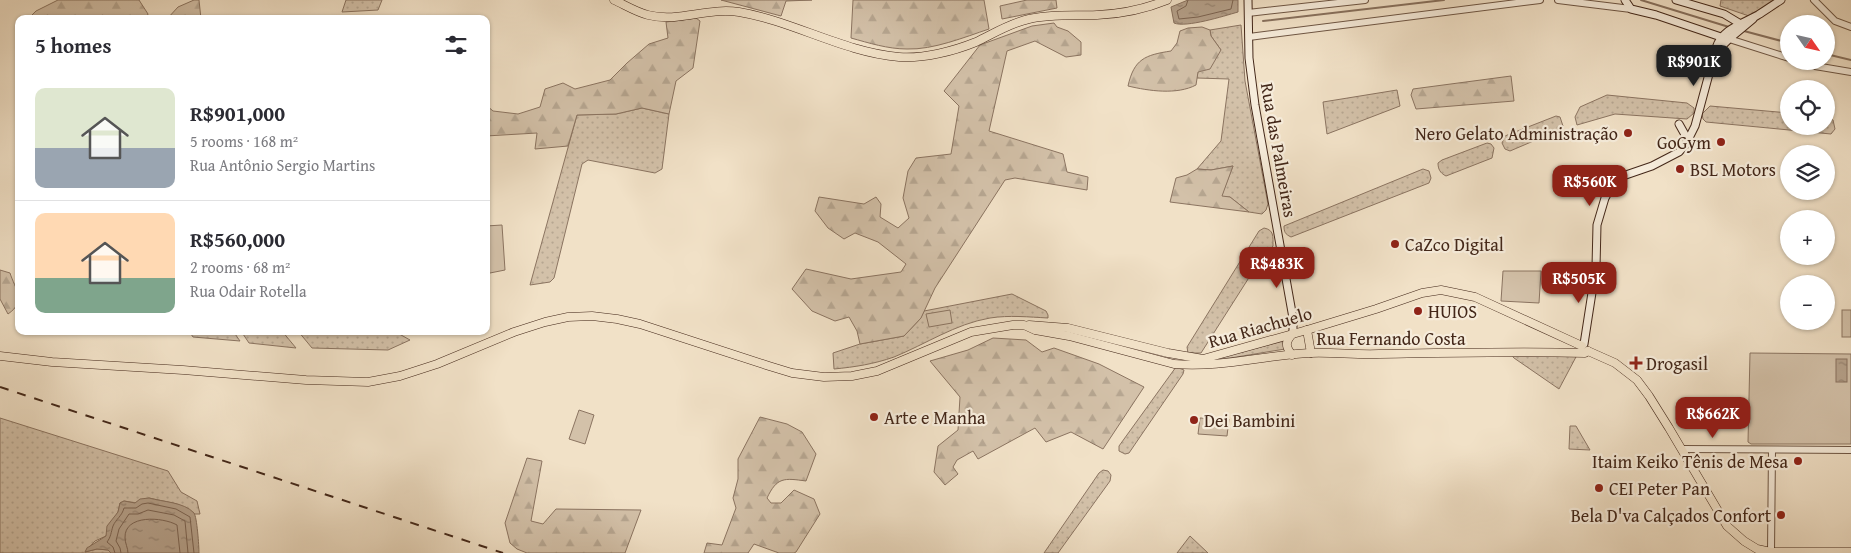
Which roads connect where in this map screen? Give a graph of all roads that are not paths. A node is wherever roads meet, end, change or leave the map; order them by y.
1 (614, 0) edge
2 (1167, 0) edge
3 (1248, 0) edge
4 (1365, 0) edge
5 (1540, 0) edge
6 (1558, 0) edge
7 (1625, 0) edge
8 (1676, 0) edge
9 (1781, 0) edge
10 (1814, 0) edge
11 (1631, 10) junction
12 (1248, 13) junction
13 (1756, 16) junction
14 (1739, 23) junction
15 (1851, 27) edge
16 (1737, 33) junction
17 (1249, 37) junction
18 (1725, 38) junction
19 (1780, 55) edge
20 (1835, 69) edge
21 (1851, 72) edge
22 (1679, 124) dead end
23 (1688, 140) junction
24 (1024, 325) junction
25 (1307, 330) junction
26 (1293, 333) junction
27 (1568, 340) junction
28 (1585, 348) junction
29 (1311, 353) junction
30 (1565, 353) junction
31 (1292, 355) junction
32 (0, 356) edge
33 (1682, 449) junction
34 (1772, 450) junction
35 (1851, 450) edge
36 (1771, 552) edge
37 (1851, 552) edge

1 - 2 main road
3 - 12 main road, Rua das Palmeiras
4 - 12 street
5 - 17 street
6 - 11 street
7 - 11 main road
8 - 14 main road
9 - 13 main road
10 - 15 street
11 - 18 main road
12 - 17 main road, Rua das Palmeiras
13 - 14 main road
13 - 16 main road
14 - 16 main road
14 - 18 main road
16 - 18 main road
17 - 26 main road, Rua das Palmeiras
18 - 19 street
18 - 23 main road
20 - 21 street
22 - 23 main road
23 - 28 main road
24 - 26 main road, Rua Riachuelo
24 - 31 main road, Rua Fernando Costa
24 - 32 main road
25 - 26 main road, Rua Riachuelo
25 - 27 main road, Rua Riachuelo
25 - 29 main road
26 - 31 main road
27 - 28 main road, Rua Riachuelo
27 - 30 main road
28 - 30 main road, Rua Fernando Costa
28 - 33 main road, Rua Riachuelo
29 - 30 main road, Rua Fernando Costa
29 - 31 main road, Rua Fernando Costa
33 - 34 street
33 - 36 main road, Rua Riachuelo
34 - 35 street
34 - 36 street
36 - 37 main road

